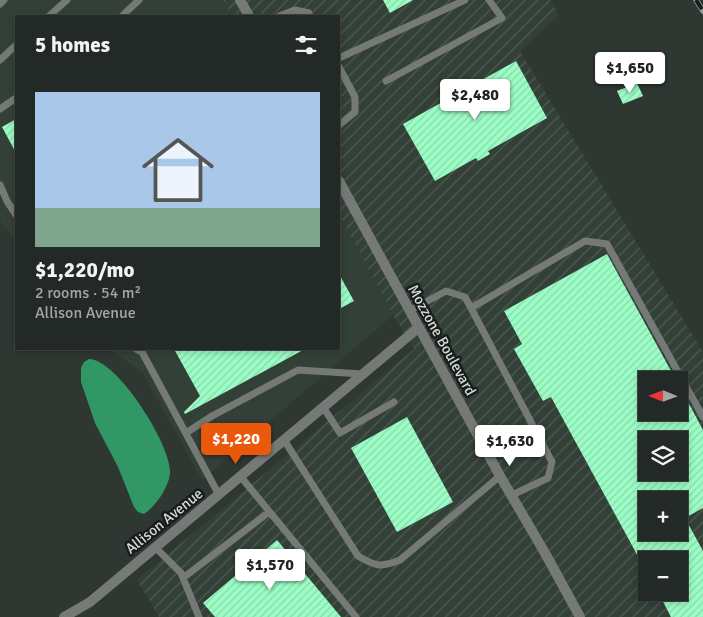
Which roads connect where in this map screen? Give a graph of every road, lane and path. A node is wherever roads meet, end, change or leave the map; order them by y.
1 (4, 0) edge
2 (67, 0) edge
3 (138, 0) edge
4 (240, 0) edge
5 (465, 0) edge
6 (489, 0) edge
7 (0, 4) edge
8 (50, 15) edge
9 (123, 15) edge
10 (248, 15) edge
11 (282, 15) edge
12 (310, 15) edge
13 (15, 46) edge
14 (340, 58) edge
15 (0, 60) edge
16 (340, 69) edge
17 (386, 81) dead end
18 (15, 99) edge
19 (0, 109) edge
20 (340, 124) edge
21 (340, 183) edge
22 (0, 185) edge
23 (15, 213) edge
24 (471, 308) junction
25 (409, 311) junction
26 (418, 328) junction
27 (138, 350) edge
28 (362, 374) junction
29 (394, 402) dead end
30 (323, 407) junction
31 (703, 417) edge
32 (186, 433) junction
33 (284, 440) junction
34 (500, 476) junction
35 (241, 477) junction
36 (219, 495) junction
37 (512, 495) junction
38 (269, 512) junction
39 (156, 548) junction
40 (183, 578) junction
41 (64, 617) edge
42 (199, 617) edge
43 (356, 617) edge
44 (580, 617) edge

1 - 7 lane
2 - 8 lane
3 - 9 lane
4 - 10 street
5 - 14 lane
6 - 17 lane
11 - 12 lane
13 - 15 lane
16 - 20 lane
18 - 19 lane
21 - 25 street, Mozzone Boulevard
22 - 23 lane
24 - 25 lane
24 - 31 lane
24 - 37 lane
25 - 26 street, Mozzone Boulevard
26 - 28 street, Allison Avenue
26 - 34 street, Mozzone Boulevard
27 - 32 lane
28 - 30 street, Allison Avenue
28 - 32 lane
29 - 30 lane
30 - 33 street, Allison Avenue
32 - 36 lane
33 - 34 lane
33 - 35 street, Allison Avenue
34 - 37 street, Mozzone Boulevard
35 - 36 street, Allison Avenue
35 - 38 lane
36 - 39 street, Allison Avenue
37 - 44 street, Mozzone Boulevard
38 - 40 lane
38 - 43 lane
39 - 40 lane
39 - 41 street, Allison Avenue
40 - 42 lane

